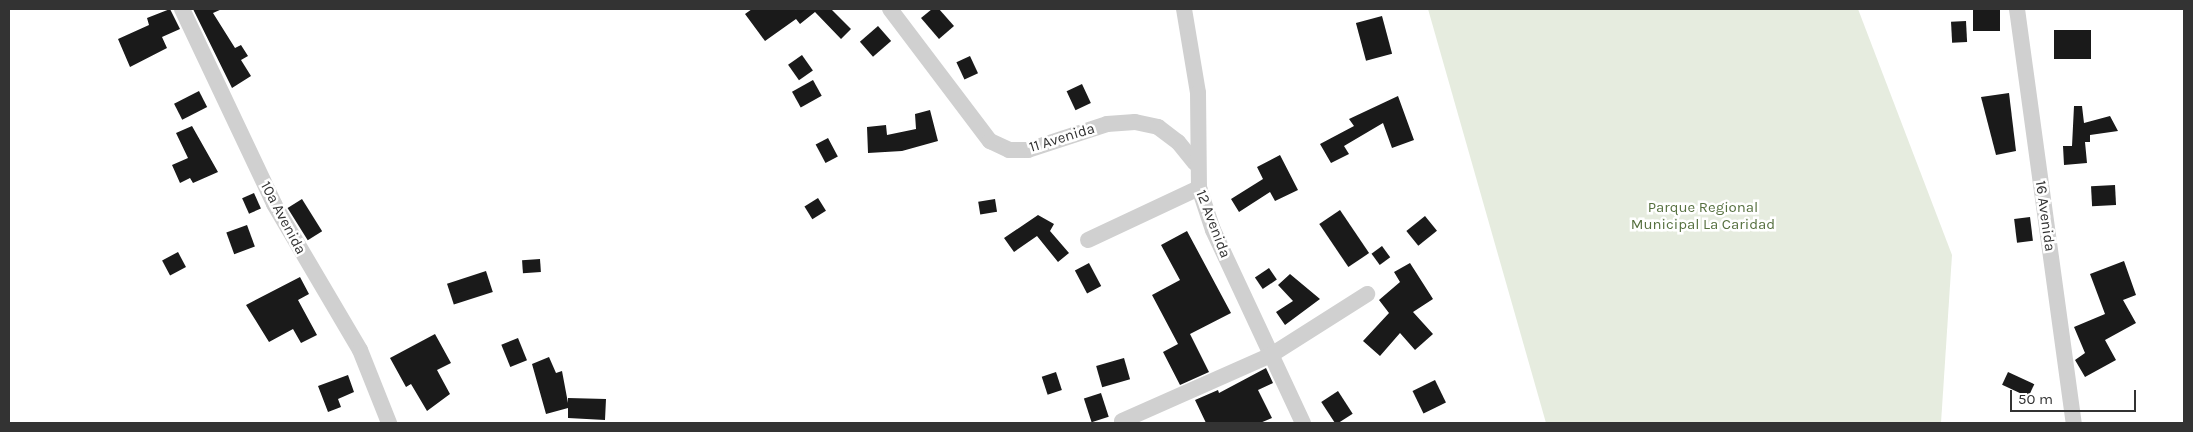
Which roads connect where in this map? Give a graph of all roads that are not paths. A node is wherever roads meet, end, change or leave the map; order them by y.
1 (182, 9) edge
2 (890, 9) edge
3 (1184, 9) edge
4 (2017, 9) edge
5 (1195, 163) junction
6 (1199, 188) junction
7 (1088, 240) dead end
8 (1366, 294) dead end
9 (1271, 355) junction
10 (1122, 421) dead end
11 (389, 423) edge
12 (1303, 423) edge
13 (2074, 423) edge

1 - 11 street, 10a Avenida
2 - 5 street, 11 Avenida
3 - 5 street, 12 Avenida
4 - 13 street, 16 Avenida
5 - 6 street, 12 Avenida
6 - 7 street
6 - 9 street, 12 Avenida
8 - 9 street
9 - 10 street
9 - 12 street, 12 Avenida

